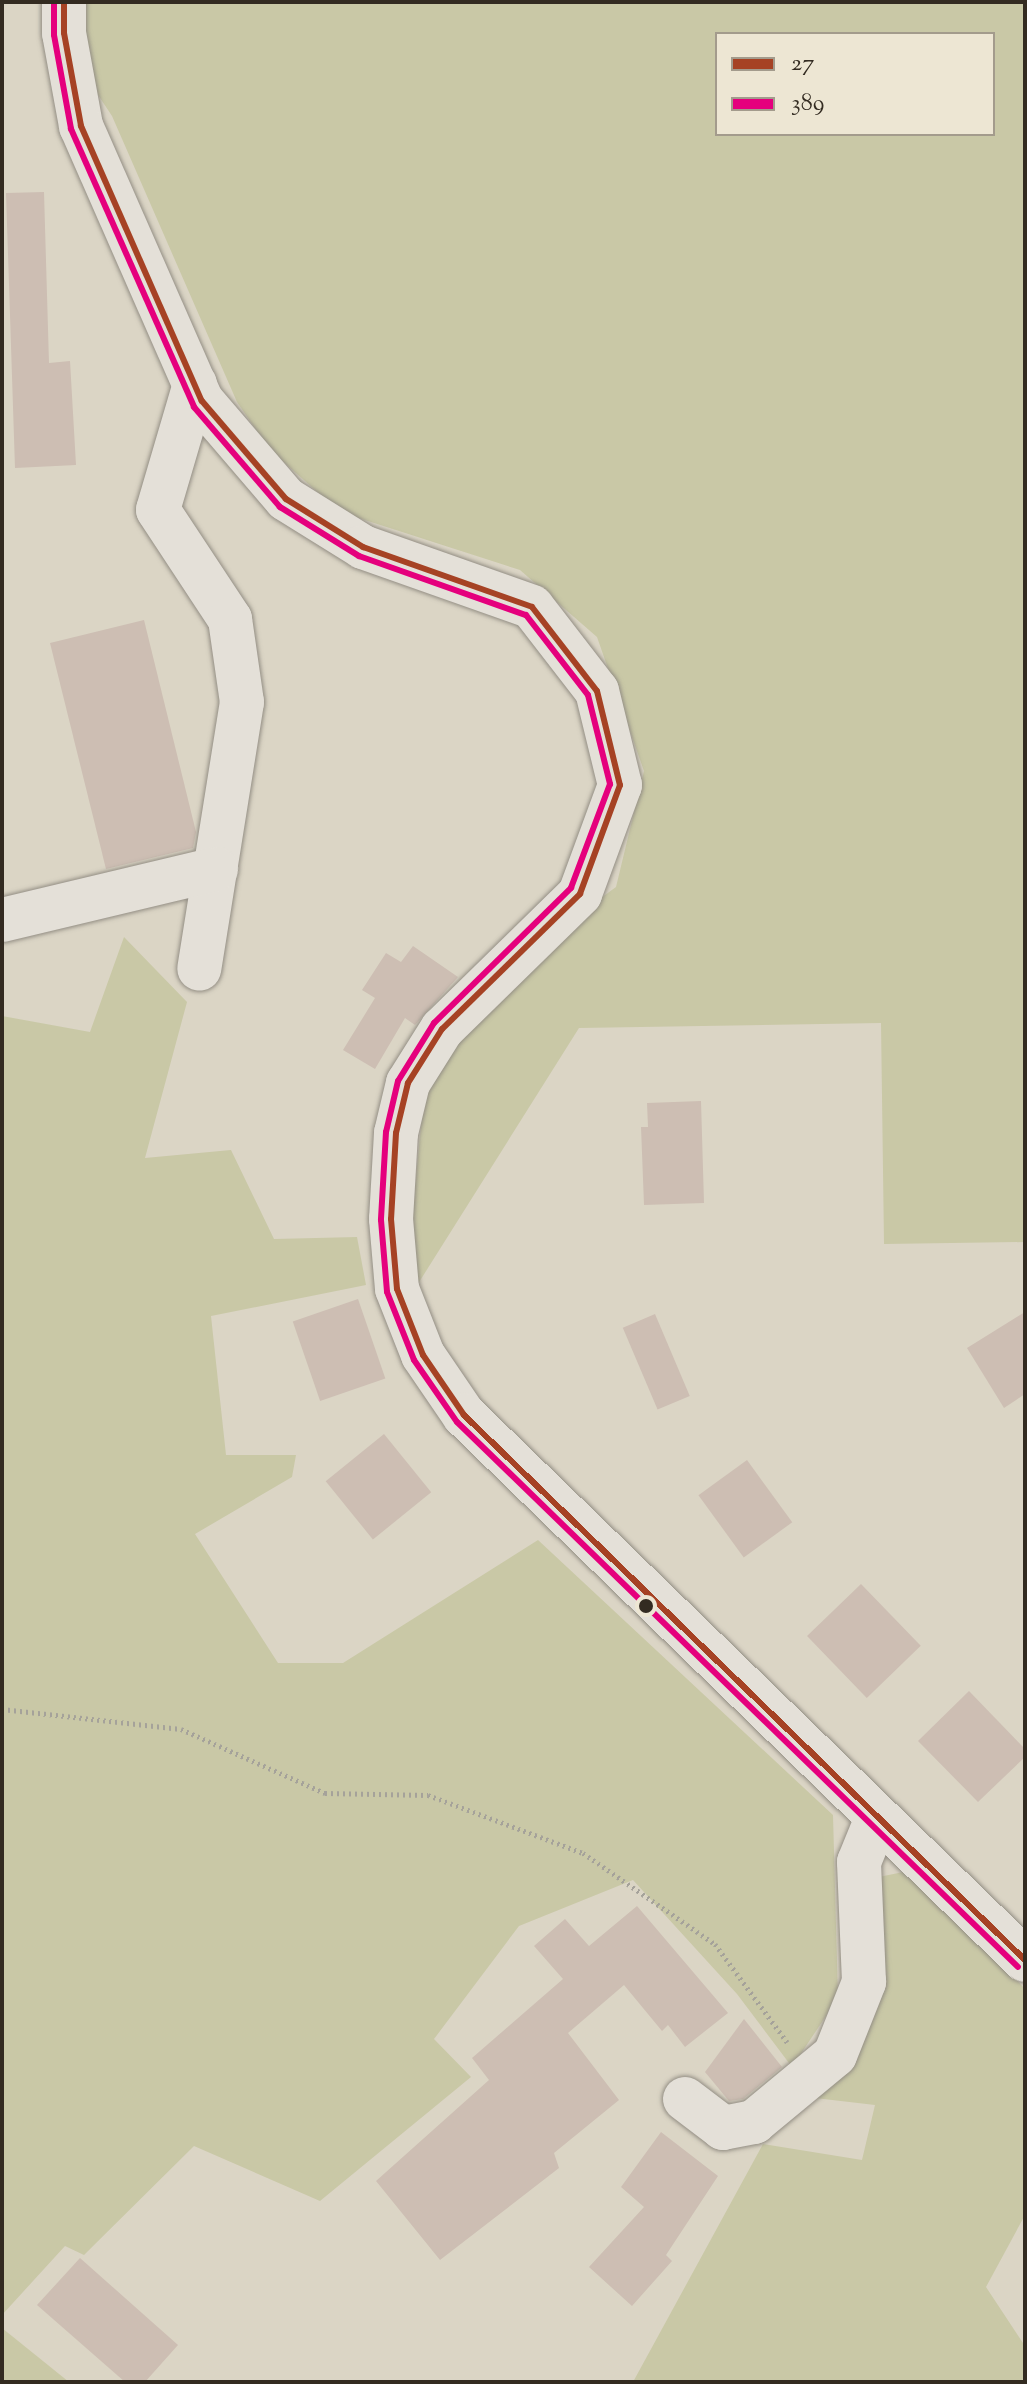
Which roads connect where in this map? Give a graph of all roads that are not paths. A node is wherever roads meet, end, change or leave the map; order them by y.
1 (64, 2) edge
2 (195, 384) junction
3 (216, 869) junction
4 (2, 920) edge
5 (199, 969) dead end
6 (877, 1818) junction
7 (1025, 1960) edge
8 (685, 2099) dead end

1 - 2 street
2 - 3 street
2 - 6 street
3 - 4 street
3 - 5 street
6 - 7 street
6 - 8 street

